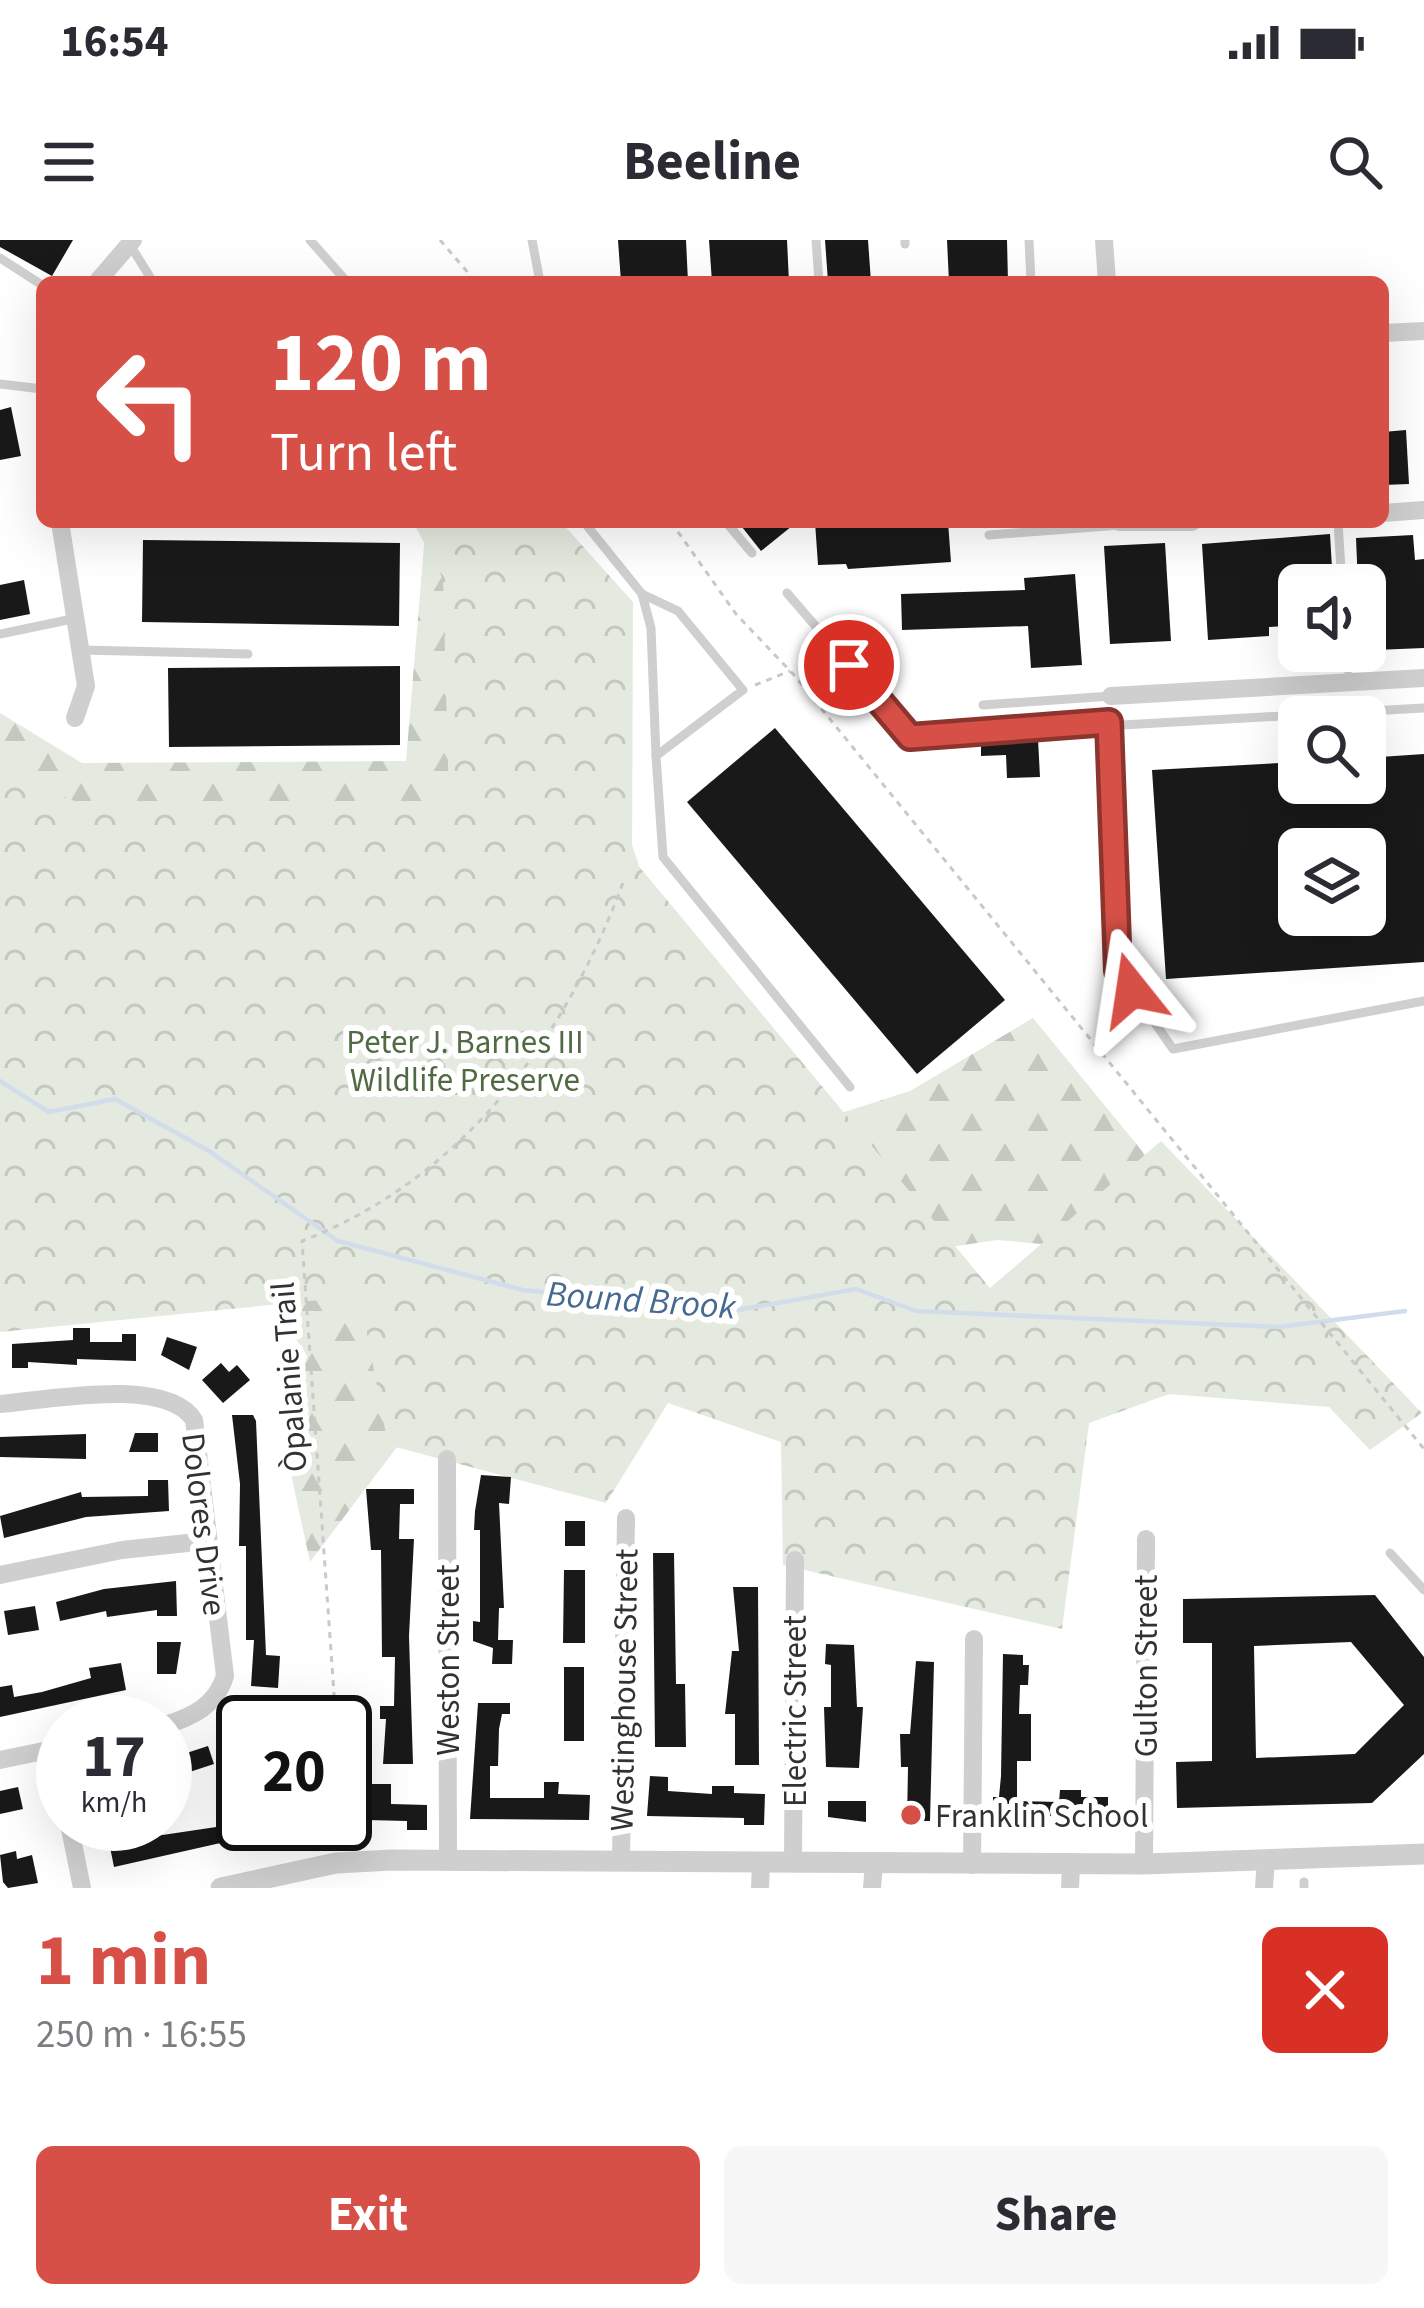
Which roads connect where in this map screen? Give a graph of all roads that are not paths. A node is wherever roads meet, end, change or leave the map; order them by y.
1 (310, 240) edge
2 (532, 240) edge
3 (816, 240) edge
4 (1029, 240) edge
5 (1104, 240) edge
6 (131, 242) edge
7 (0, 258) edge
8 (102, 276) edge
9 (150, 276) edge
10 (342, 276) edge
11 (539, 276) edge
12 (819, 276) edge
13 (1031, 276) edge
14 (1106, 276) edge
15 (36, 281) edge
16 (1424, 331) edge
17 (1389, 333) edge
18 (0, 384) edge
19 (36, 388) edge
20 (1424, 510) edge
21 (1389, 513) edge
22 (61, 528) edge
23 (589, 528) edge
24 (731, 528) edge
25 (1072, 528) edge
26 (1338, 528) edge
27 (989, 535) dead end
28 (752, 554) dead end
29 (1341, 564) edge
30 (787, 592) dead end
31 (642, 594) junction
32 (77, 617) junction
33 (0, 634) edge
34 (82, 650) junction
35 (248, 653) dead end
36 (1422, 678) edge
37 (1111, 696) joint
38 (983, 705) dead end
39 (1424, 708) edge
40 (75, 718) dead end
41 (1109, 722) junction
42 (656, 756) junction
43 (1424, 1001) edge
44 (850, 1087) dead end
45 (0, 1404) edge
46 (447, 1459) dead end
47 (626, 1518) dead end
48 (1146, 1539) dead end
49 (206, 1541) junction
50 (1390, 1552) dead end
51 (795, 1560) dead end
52 (0, 1575) edge
53 (1424, 1590) edge
54 (974, 1640) dead end
55 (192, 1718) edge
56 (36, 1753) edge
57 (0, 1760) edge
58 (74, 1851) edge
59 (1424, 1854) edge
60 (1266, 1860) junction
61 (448, 1861) junction
62 (621, 1862) junction
63 (761, 1862) junction
64 (793, 1862) junction
65 (874, 1864) junction
66 (972, 1864) junction
67 (1071, 1864) junction
68 (1144, 1864) junction
69 (262, 1883) edge
70 (82, 1888) edge
71 (221, 1888) edge
72 (760, 1888) edge
73 (872, 1888) edge
74 (1070, 1888) edge
75 (1264, 1888) edge

1 - 10 lane
2 - 11 lane
3 - 12 lane
4 - 13 lane
5 - 14 street
6 - 8 street
6 - 9 lane
7 - 15 lane
16 - 17 street
18 - 19 lane
20 - 21 street
22 - 32 street
23 - 31 lane
24 - 28 lane
25 - 27 lane
26 - 29 lane
30 - 41 lane
31 - 42 lane
31 - 42 lane
32 - 33 lane
32 - 34 street
34 - 35 lane
34 - 40 street
36 - 37 street
36 - 39 lane
37 - 38 lane
39 - 41 lane
41 - 43 lane
42 - 44 lane
45 - 49 street, Dolores Drive
46 - 61 street, Weston Street
47 - 62 street, Westinghouse Street
48 - 68 street, Gulton Street
49 - 52 street
49 - 55 street, Dolores Drive
50 - 53 lane
51 - 64 street, Electric Street
54 - 66 street
56 - 57 street
58 - 70 street
59 - 60 street
60 - 68 street
60 - 75 street
61 - 62 street
61 - 69 street
62 - 63 street
63 - 64 street
63 - 72 street
64 - 65 street
65 - 66 street
65 - 73 street
66 - 67 street
67 - 68 street
67 - 74 street
69 - 71 street

